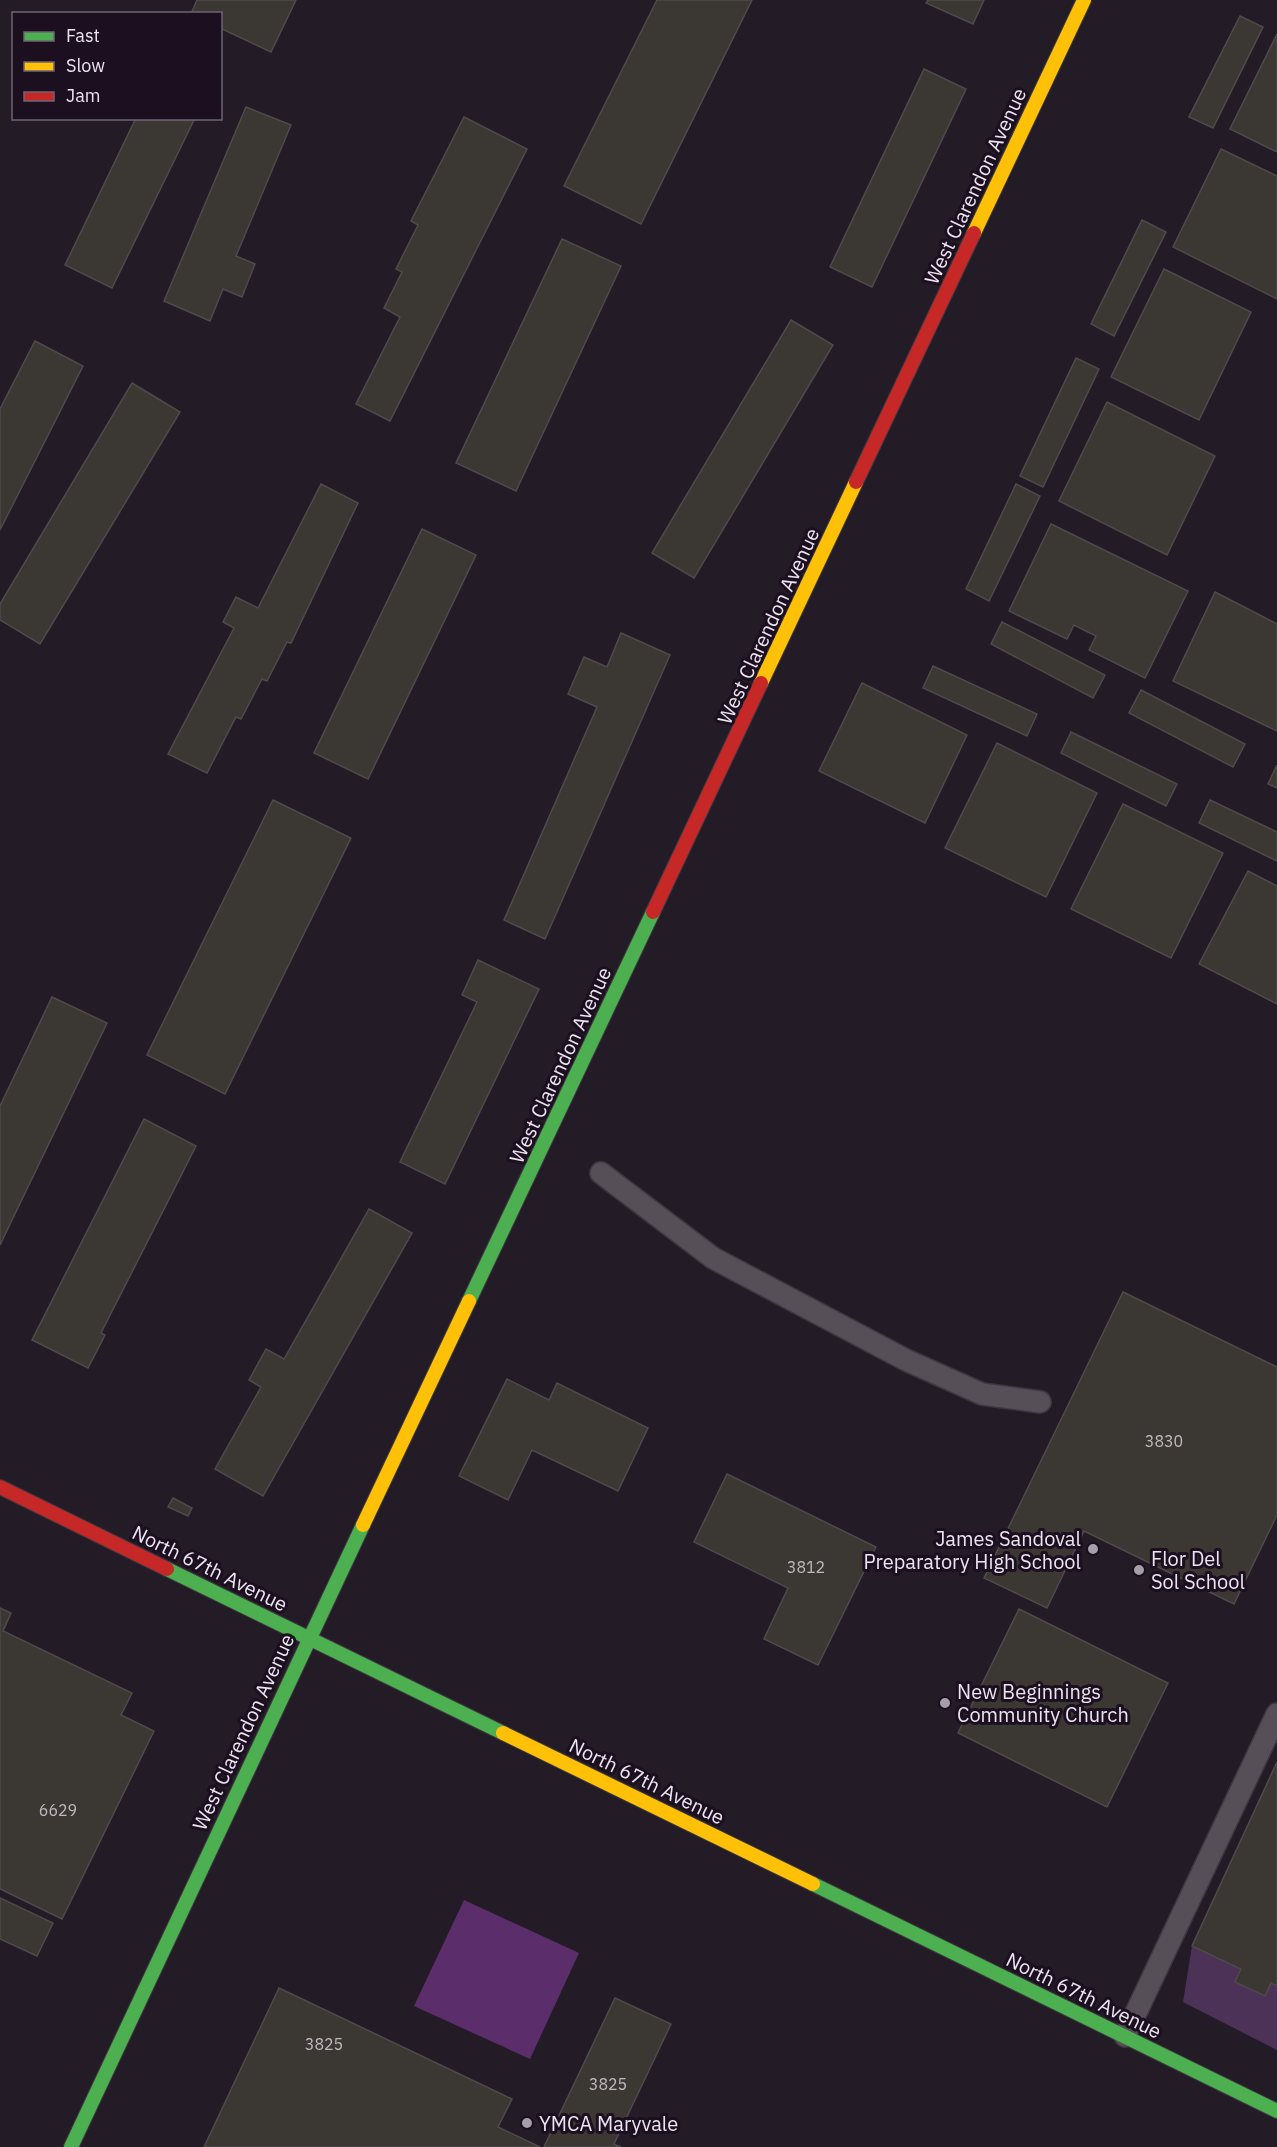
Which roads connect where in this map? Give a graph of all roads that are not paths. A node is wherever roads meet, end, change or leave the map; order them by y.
1 (1084, 0) edge
2 (601, 1173) dead end
3 (1040, 1402) dead end
4 (0, 1487) edge
5 (309, 1638) junction
6 (1277, 1714) edge
7 (1125, 2036) junction
8 (1277, 2111) edge
9 (71, 2147) edge

1 - 5 street, West Clarendon Avenue
2 - 3 lane
4 - 5 street, North 67th Avenue
5 - 7 street, North 67th Avenue
5 - 9 street, West Clarendon Avenue
6 - 7 lane
7 - 8 street, North 67th Avenue

